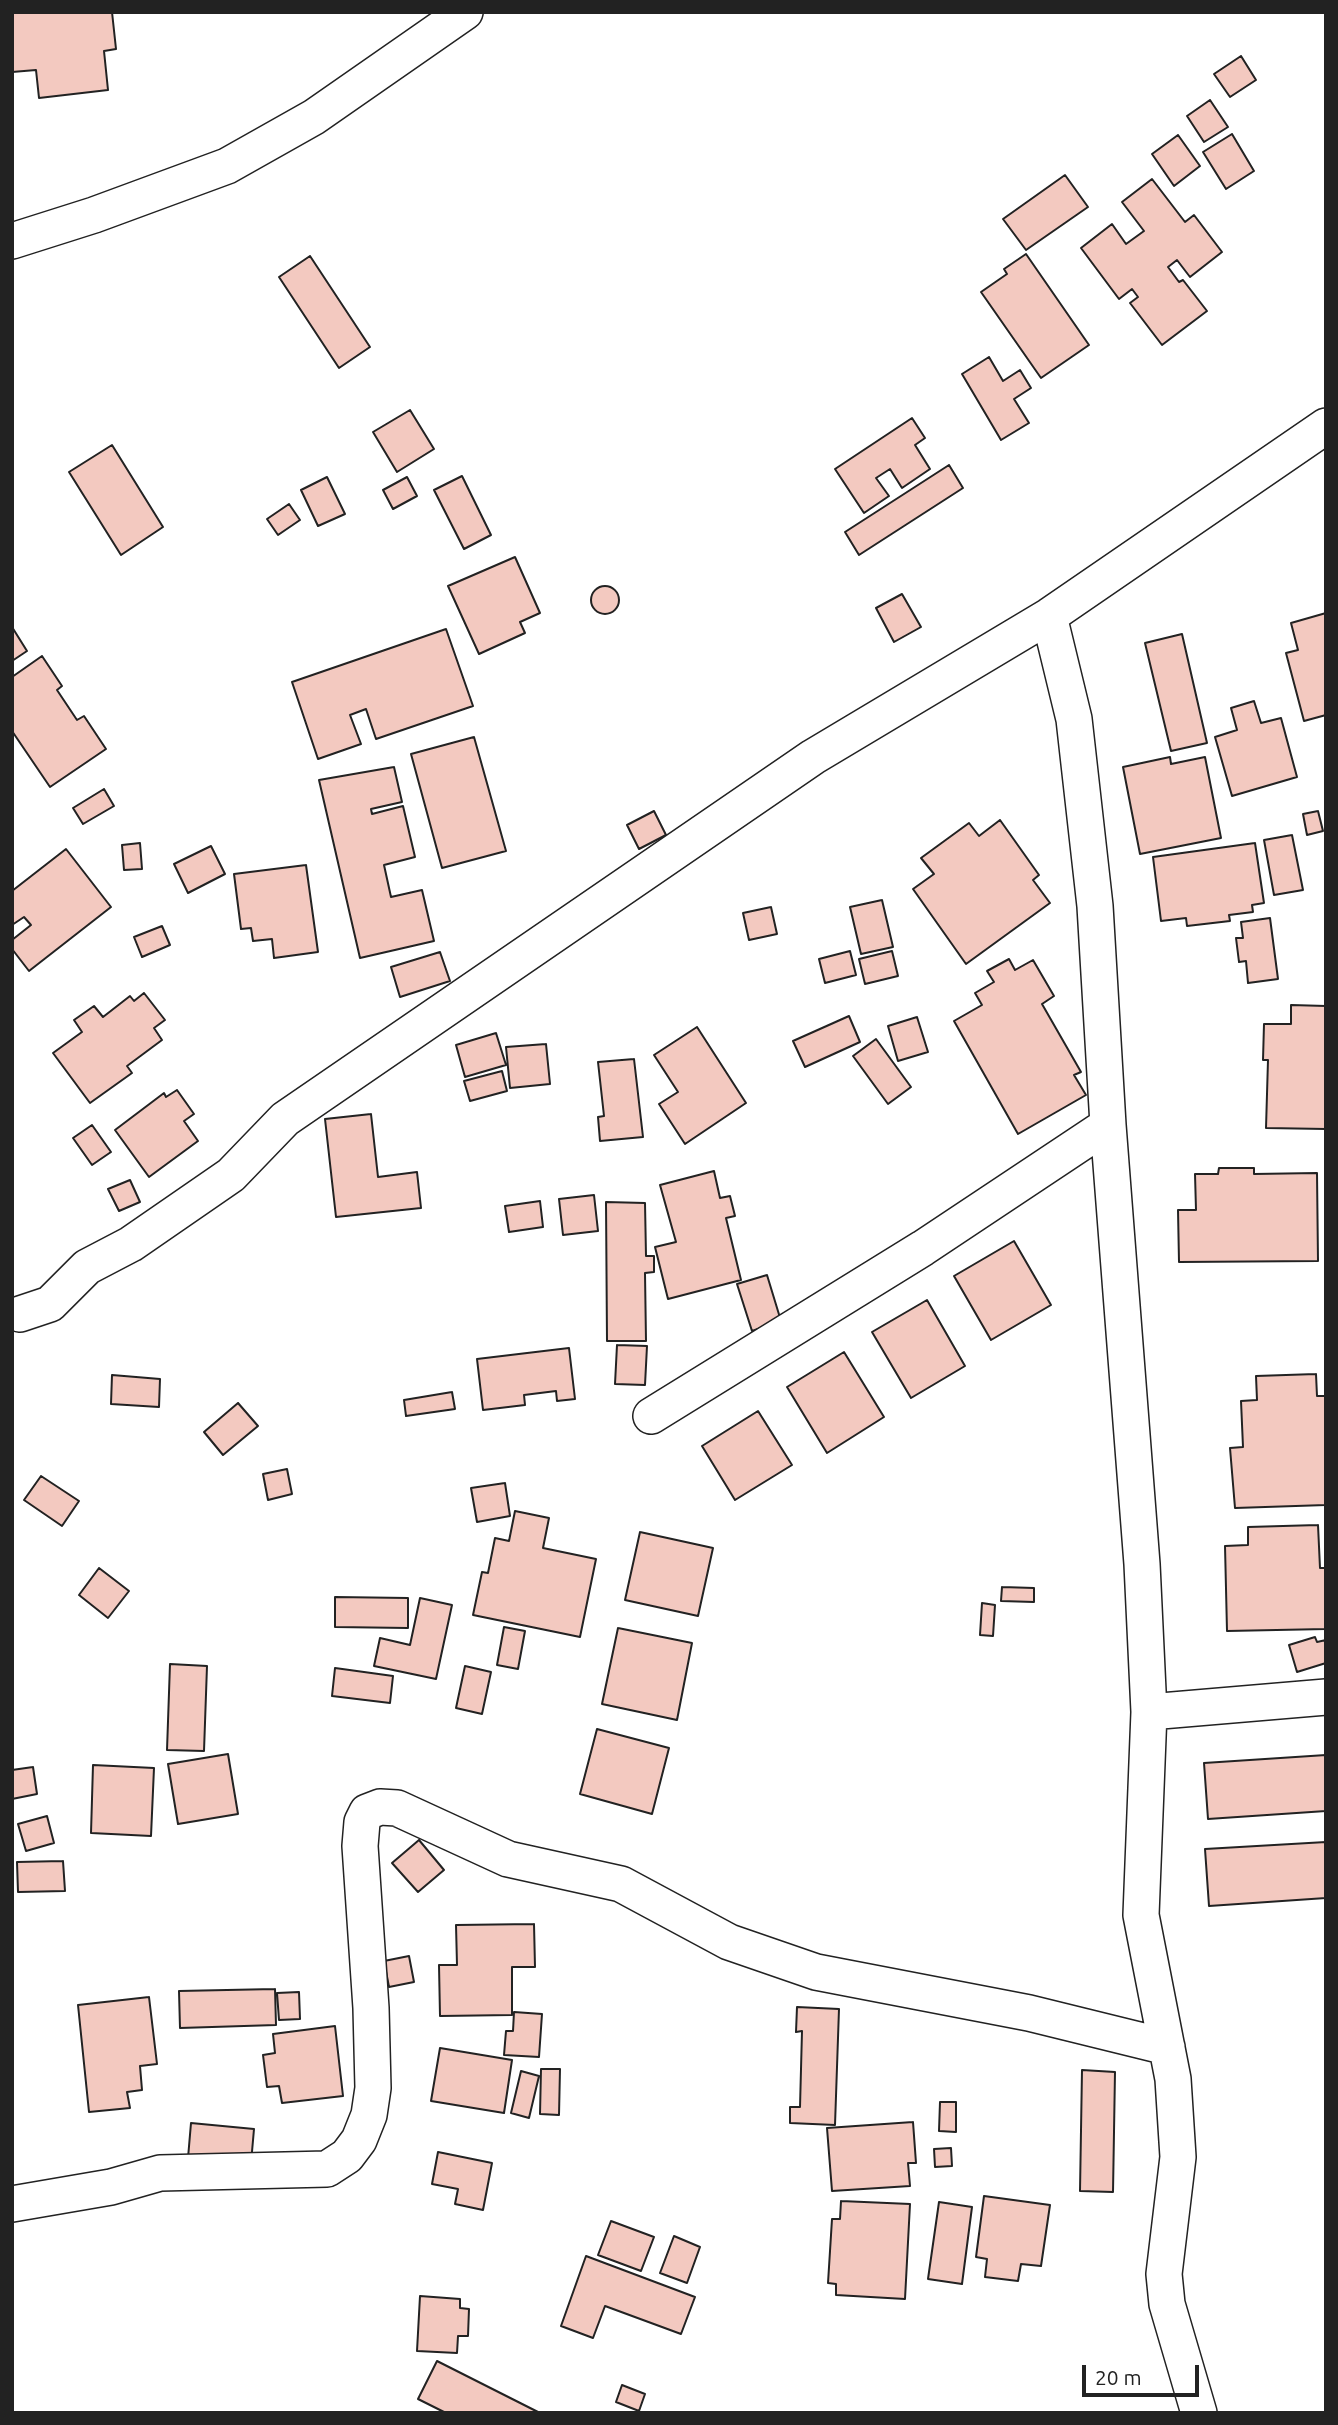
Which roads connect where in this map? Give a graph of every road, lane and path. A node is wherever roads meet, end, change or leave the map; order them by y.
1 (465, 12) edge
2 (12, 241) edge
3 (1326, 426) edge
4 (1049, 616) junction
5 (1108, 1125) junction
6 (20, 1314) dead end
7 (652, 1416) dead end
8 (1326, 1697) edge
9 (1149, 1712) junction
10 (1167, 2047) junction
11 (12, 2204) edge
12 (1199, 2413) edge

1 - 2 street
3 - 4 street
4 - 5 street
4 - 6 street
5 - 7 street
5 - 9 street
8 - 9 street
9 - 10 street
10 - 11 street
10 - 12 street

